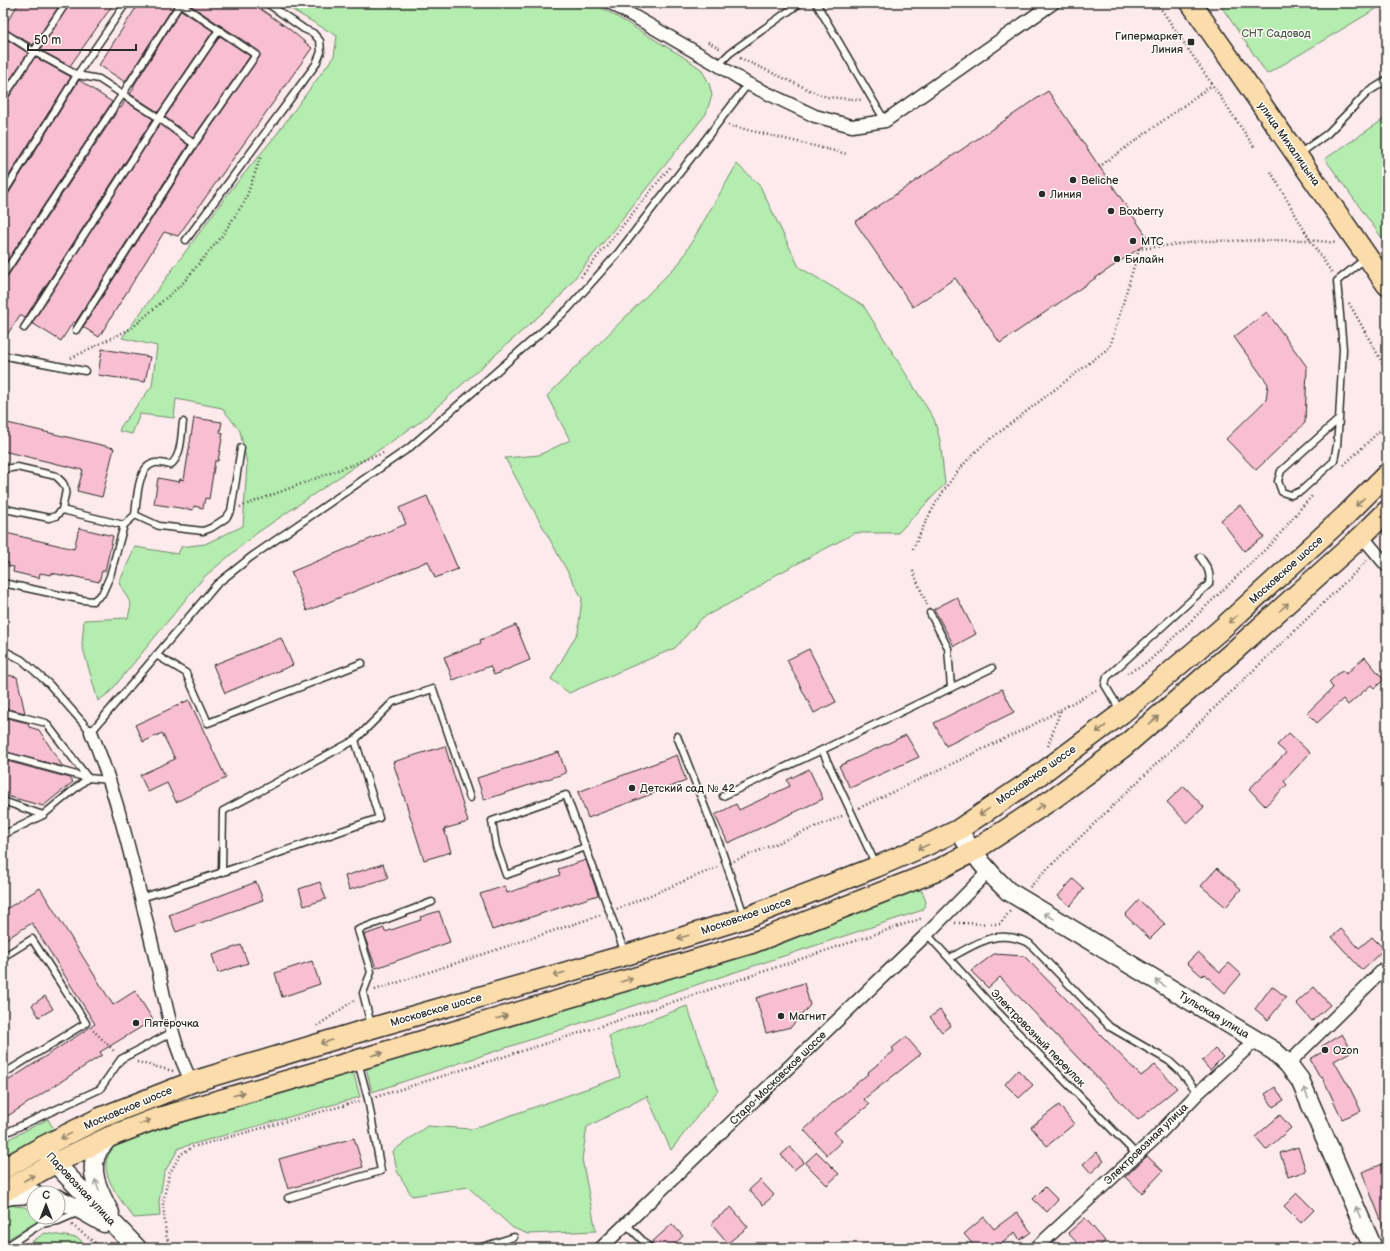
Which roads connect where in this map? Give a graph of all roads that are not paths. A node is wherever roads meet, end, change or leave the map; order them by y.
1 (7, 3) edge
2 (66, 3) edge
3 (126, 3) edge
4 (267, 3) edge
5 (611, 3) edge
6 (800, 3) edge
7 (816, 3) edge
8 (1053, 3) edge
9 (1191, 3) edge
10 (179, 4) edge
11 (3, 9) edge
12 (219, 30) junction
13 (3, 32) edge
14 (33, 51) junction
15 (718, 65) junction
16 (77, 75) junction
17 (1387, 80) edge
18 (748, 84) junction
19 (122, 95) junction
20 (3, 98) edge
21 (159, 118) junction
22 (885, 120) junction
23 (194, 144) junction
24 (1296, 156) junction
25 (3, 194) edge
26 (186, 240) dead end
27 (1367, 257) junction
28 (3, 275) edge
29 (1387, 285) edge
30 (24, 328) dead end
31 (76, 330) dead end
32 (3, 355) edge
33 (85, 371) dead end
34 (1339, 420) junction
35 (183, 422) dead end
36 (241, 448) dead end
37 (3, 472) edge
38 (1387, 474) edge
39 (3, 507) edge
40 (62, 510) junction
41 (1387, 511) edge
42 (135, 516) junction
43 (124, 525) junction
44 (1362, 536) junction
45 (1200, 557) dead end
46 (1387, 566) edge
47 (3, 583) edge
48 (930, 613) road end
49 (3, 650) edge
50 (156, 655) junction
51 (362, 663) dead end
52 (992, 668) dead end
53 (951, 688) junction
54 (3, 712) edge
55 (1122, 713) junction
56 (91, 732) junction
57 (677, 736) dead end
58 (355, 740) junction
59 (822, 750) junction
60 (3, 755) edge
61 (88, 778) junction
62 (109, 780) junction
63 (723, 796) dead end
64 (470, 798) dead end
65 (3, 801) edge
66 (42, 815) junction
67 (958, 830) junction
68 (3, 835) edge
69 (586, 847) junction
70 (972, 852) junction
71 (876, 867) junction
72 (222, 872) junction
73 (988, 872) junction
74 (140, 898) junction
75 (432, 902) dead end
76 (745, 918) junction
77 (927, 934) junction
78 (626, 955) junction
79 (3, 957) edge
80 (950, 958) junction
81 (1387, 966) edge
82 (372, 1028) junction
83 (173, 1032) junction
84 (1256, 1040) junction
85 (358, 1060) junction
86 (1288, 1064) junction
87 (3, 1074) edge
88 (192, 1082) junction
89 (1198, 1093) junction
90 (3, 1134) edge
91 (109, 1137) junction
92 (42, 1147) junction
93 (1137, 1155) junction
94 (55, 1163) junction
95 (3, 1169) edge
96 (3, 1192) edge
97 (26, 1194) edge
98 (3, 1197) edge
99 (288, 1198) dead end
100 (66, 1203) edge
101 (82, 1211) junction
102 (626, 1224) junction
103 (121, 1233) junction
104 (514, 1237) dead end
105 (4, 1248) edge
106 (137, 1248) edge
107 (479, 1248) edge
108 (601, 1248) edge
109 (650, 1248) edge
110 (1036, 1248) edge
111 (1373, 1248) edge

1 - 11 lane
2 - 14 lane
3 - 16 lane
4 - 26 lane
5 - 15 street
6 - 15 lane
7 - 22 lane
8 - 22 street
9 - 24 main road, улица Михалицына
10 - 12 lane
10 - 19 lane
12 - 21 lane
12 - 23 lane
13 - 14 lane
14 - 16 lane
14 - 20 lane
15 - 18 street
16 - 19 lane
16 - 25 lane
17 - 24 lane
18 - 22 street
18 - 50 lane
19 - 21 lane
19 - 28 lane
21 - 23 lane
21 - 30 lane
23 - 31 lane
24 - 27 main road, улица Михалицына
27 - 29 main road, улица Михалицына
27 - 34 lane
32 - 33 lane
34 - 34 lane
35 - 42 lane
36 - 42 lane
37 - 40 lane
38 -> 55 main road, Московское шоссе
39 - 40 lane
40 - 43 lane
41 - 44 main road, Московское шоссе
42 - 43 lane
43 - 47 lane
44 - 46 street
70 -> 44 main road, Московское шоссе
45 - 55 lane
48 - 53 lane
49 - 56 lane
50 - 51 lane
50 - 56 lane
52 - 53 lane
53 - 59 lane
54 - 61 lane
55 -> 67 main road, Московское шоссе
56 - 62 street
57 - 76 lane
58 - 64 lane
58 - 72 lane
58 - 72 lane
59 - 63 lane
59 - 71 lane
60 - 61 lane
61 - 62 lane
61 - 66 lane
62 - 74 street
65 - 66 lane
66 - 68 lane
67 - 70 main road, Тульская улица
67 -> 71 main road, Московское шоссе
69 - 69 lane
69 - 78 lane
70 - 73 main road, Тульская улица
85 -> 70 main road, Московское шоссе
71 - 76 main road, Московское шоссе
72 - 74 lane
73 - 77 street, Старо-Московское шоссе
84 -> 73 main road, Тульская улица
74 - 83 street
75 - 82 lane
76 -> 78 main road, Московское шоссе
77 - 80 lane, Электровозный переулок
77 - 102 street, Старо-Московское шоссе
78 -> 82 main road, Московское шоссе
79 - 87 lane
80 - 89 lane
80 - 93 lane, Электровозный переулок
81 - 86 street
82 -> 88 main road, Московское шоссе
83 - 88 street
83 - 90 lane
84 - 86 main road, Тульская улица
84 - 89 street, Электровозная улица
91 -> 85 main road, Московское шоссе
85 - 99 lane
111 -> 86 main road, Тульская улица
88 -> 92 main road, Московское шоссе
89 - 93 street, Электровозная улица
91 - 94 main road, Московское шоссе
103 -> 91 main road
92 - 94 main road, Паровозная улица
92 - 95 main road, Московское шоссе
93 - 110 street, Электровозная улица
96 -> 94 main road, Московское шоссе
94 - 103 main road, Паровозная улица
97 - 98 main road
100 - 101 main road
101 - 103 main road
101 - 105 lane
102 - 108 street, Старо-Московское шоссе
102 - 109 lane
103 - 106 main road, Паровозная улица
104 - 107 lane

